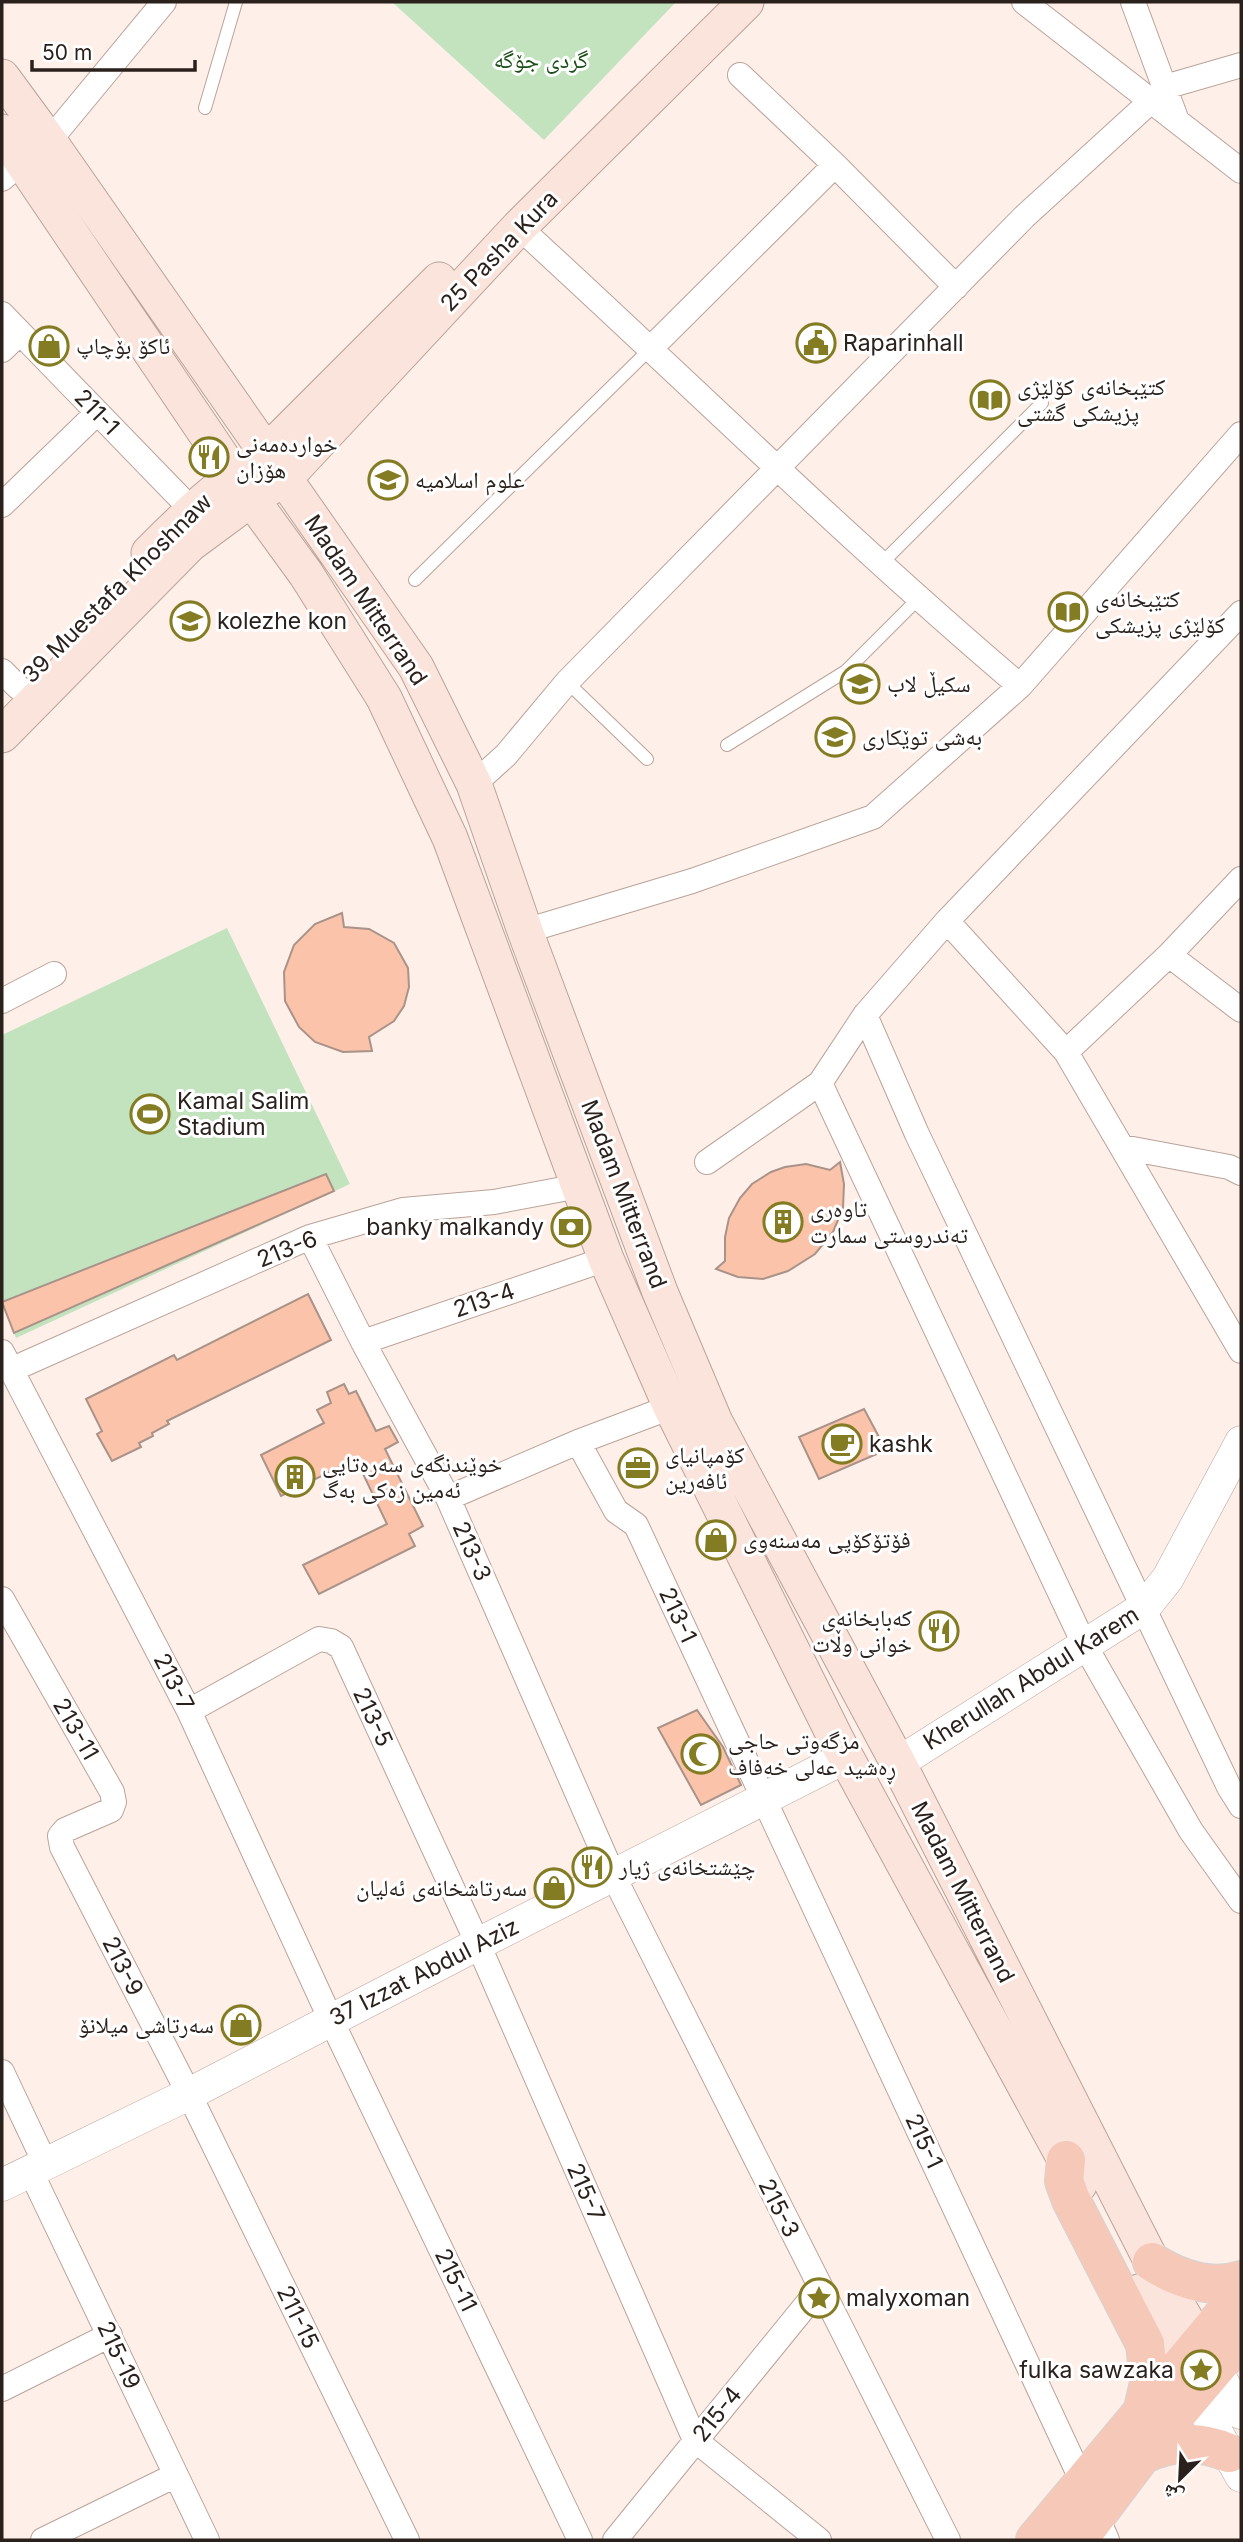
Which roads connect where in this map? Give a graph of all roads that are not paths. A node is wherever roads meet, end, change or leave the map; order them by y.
1 (164, 2) edge
2 (236, 2) edge
3 (713, 2) edge
4 (746, 2) edge
5 (1024, 2) edge
6 (1133, 2) edge
7 (1241, 65) edge
8 (740, 75) dead end
9 (2, 77) edge
10 (1158, 94) junction
11 (205, 108) dead end
12 (2, 132) edge
13 (25, 160) edge
14 (835, 165) junction
15 (1241, 171) edge
16 (519, 227) junction
17 (956, 287) junction
18 (2, 314) edge
19 (20, 333) junction
20 (651, 348) junction
21 (2, 351) edge
22 (1042, 403) dead end
23 (97, 413) junction
24 (1241, 434) edge
25 (276, 465) junction
26 (780, 468) junction
27 (243, 487) junction
28 (2, 505) edge
29 (191, 509) junction
30 (881, 564) junction
31 (415, 580) dead end
32 (918, 600) junction
33 (1241, 614) edge
34 (567, 682) junction
35 (1020, 686) junction
36 (7, 687) edge
37 (2, 735) edge
38 (727, 745) dead end
39 (647, 759) dead end
40 (474, 784) junction
41 (1241, 878) edge
42 (947, 921) junction
43 (525, 931) junction
44 (1169, 956) junction
45 (54, 974) dead end
46 (2, 1001) edge
47 (1241, 1010) edge
48 (864, 1015) junction
49 (1066, 1052) junction
50 (820, 1083) junction
51 (1122, 1147) junction
52 (706, 1163) dead end
53 (1241, 1173) edge
54 (579, 1186) junction
55 (310, 1237) junction
56 (606, 1259) junction
57 (363, 1342) junction
58 (1241, 1351) edge
59 (7, 1361) edge
60 (671, 1407) junction
61 (579, 1442) junction
62 (1239, 1453) edge
63 (448, 1498) junction
64 (2, 1599) edge
65 (1145, 1607) junction
66 (1084, 1644) junction
67 (189, 1711) junction
68 (846, 1757) junction
69 (898, 1763) junction
70 (765, 1798) junction
71 (1241, 1806) edge
72 (60, 1836) joint
73 (613, 1875) junction
74 (1241, 1901) edge
75 (478, 1944) junction
76 (331, 2020) junction
77 (2, 2072) edge
78 (189, 2094) junction
79 (1066, 2161) junction
80 (38, 2167) junction
81 (2, 2185) edge
82 (1152, 2262) junction
83 (1241, 2280) edge
84 (820, 2288) junction
85 (1241, 2294) edge
86 (110, 2335) junction
87 (1241, 2338) edge
88 (1198, 2369) junction
89 (2, 2389) edge
90 (1143, 2409) junction
91 (1241, 2413) edge
92 (695, 2440) junction
93 (1142, 2455) junction
94 (1235, 2464) edge
95 (176, 2475) junction
96 (1091, 2520) edge
97 (43, 2540) edge
98 (207, 2540) edge
99 (407, 2540) edge
100 (580, 2540) edge
101 (615, 2540) edge
102 (819, 2540) edge
103 (948, 2540) edge
104 (1035, 2540) edge

1 - 13 street
2 - 11 lane
3 - 25 main road, 25 Pasha Kura
4 - 16 main road, 25 Pasha Kura
5 - 10 street
6 - 10 street
7 - 10 street
8 - 14 street
9 - 13 main road, Madam Mitterrand
10 - 15 street
10 - 17 street
12 - 13 main road, Madam Mitterrand
13 - 25 main road, Madam Mitterrand
13 - 27 main road, Madam Mitterrand
14 - 17 street
14 - 20 street
16 - 20 street
16 - 25 main road, 25 Pasha Kura
17 - 26 street
18 - 19 street, 211-1
19 - 21 street
19 - 23 street, 211-1
20 - 26 street
20 - 31 lane
22 - 30 lane
23 - 28 street
23 - 29 street, 211-1
24 - 35 street
25 - 27 main road, 25 Pasha Kura
25 - 40 main road, Madam Mitterrand
26 - 30 street
26 - 34 street
27 - 29 main road, 39 Muestafa Khoshnaw
27 - 37 main road, 39 Muestafa Khoshnaw
27 - 54 main road, Madam Mitterrand
29 - 36 main road, 39 Muestafa Khoshnaw
30 - 32 street
32 - 35 street
32 - 38 lane
33 - 42 street
34 - 39 lane
34 - 40 street
35 - 43 street
40 - 43 main road, Madam Mitterrand
41 - 44 street
42 - 48 street
42 - 49 street
43 - 69 main road, Madam Mitterrand
44 - 47 street
44 - 49 street
45 - 46 street
48 - 50 street
48 - 65 street
49 - 51 street
50 - 52 street
50 - 66 street
51 - 53 street
51 - 58 street
54 - 55 street, 213-6
54 - 56 main road, Madam Mitterrand
55 - 57 street, 213-3
55 - 59 street, 213-6
56 - 57 street, 213-4
56 - 60 main road, Madam Mitterrand
57 - 63 street, 213-3
59 - 67 street, 213-7
60 - 61 street
60 - 68 main road, Madam Mitterrand
61 - 63 street
61 - 70 street, 213-1
62 - 65 street, Kherullah Abdul Karem
63 - 73 street, 213-3
64 - 72 street, 213-11
65 - 66 street, Kherullah Abdul Karem
65 - 71 street
66 - 69 street, Kherullah Abdul Karem
66 - 74 street
67 - 75 street, 213-5
67 - 76 street, 213-7
68 - 70 street, 37 Izzat Abdul Aziz
68 - 79 main road, Madam Mitterrand
69 - 82 main road, Madam Mitterrand
70 - 73 street, 37 Izzat Abdul Aziz
70 - 96 street, 215-1
72 - 78 street, 213-9
73 - 75 street, 37 Izzat Abdul Aziz
73 - 84 street, 215-3
75 - 76 street, 37 Izzat Abdul Aziz
75 - 92 street, 215-7
76 - 78 street, 37 Izzat Abdul Aziz
76 - 100 street, 215-11
77 - 80 street, 215-19
78 - 80 street, 37 Izzat Abdul Aziz
78 - 99 street, 211-15
79 - 88 main road, Madam Mitterrand
79 - 90 main road
80 - 81 street, 37 Izzat Abdul Aziz
80 - 86 street, 215-19
82 - 83 main road
82 - 88 main road, Madam Mitterrand
84 - 92 street, 215-4
84 - 103 street, 215-3
85 - 88 main road
86 - 89 street
86 - 95 street, 215-19
87 - 88 main road
88 - 90 main road
88 - 91 street
88 - 93 main road
88 - 94 street
90 - 96 main road
92 - 101 street, 215-4
92 - 102 street
93 - 94 main road
93 - 96 main road
95 - 97 street
95 - 98 street, 215-19
96 - 104 main road

